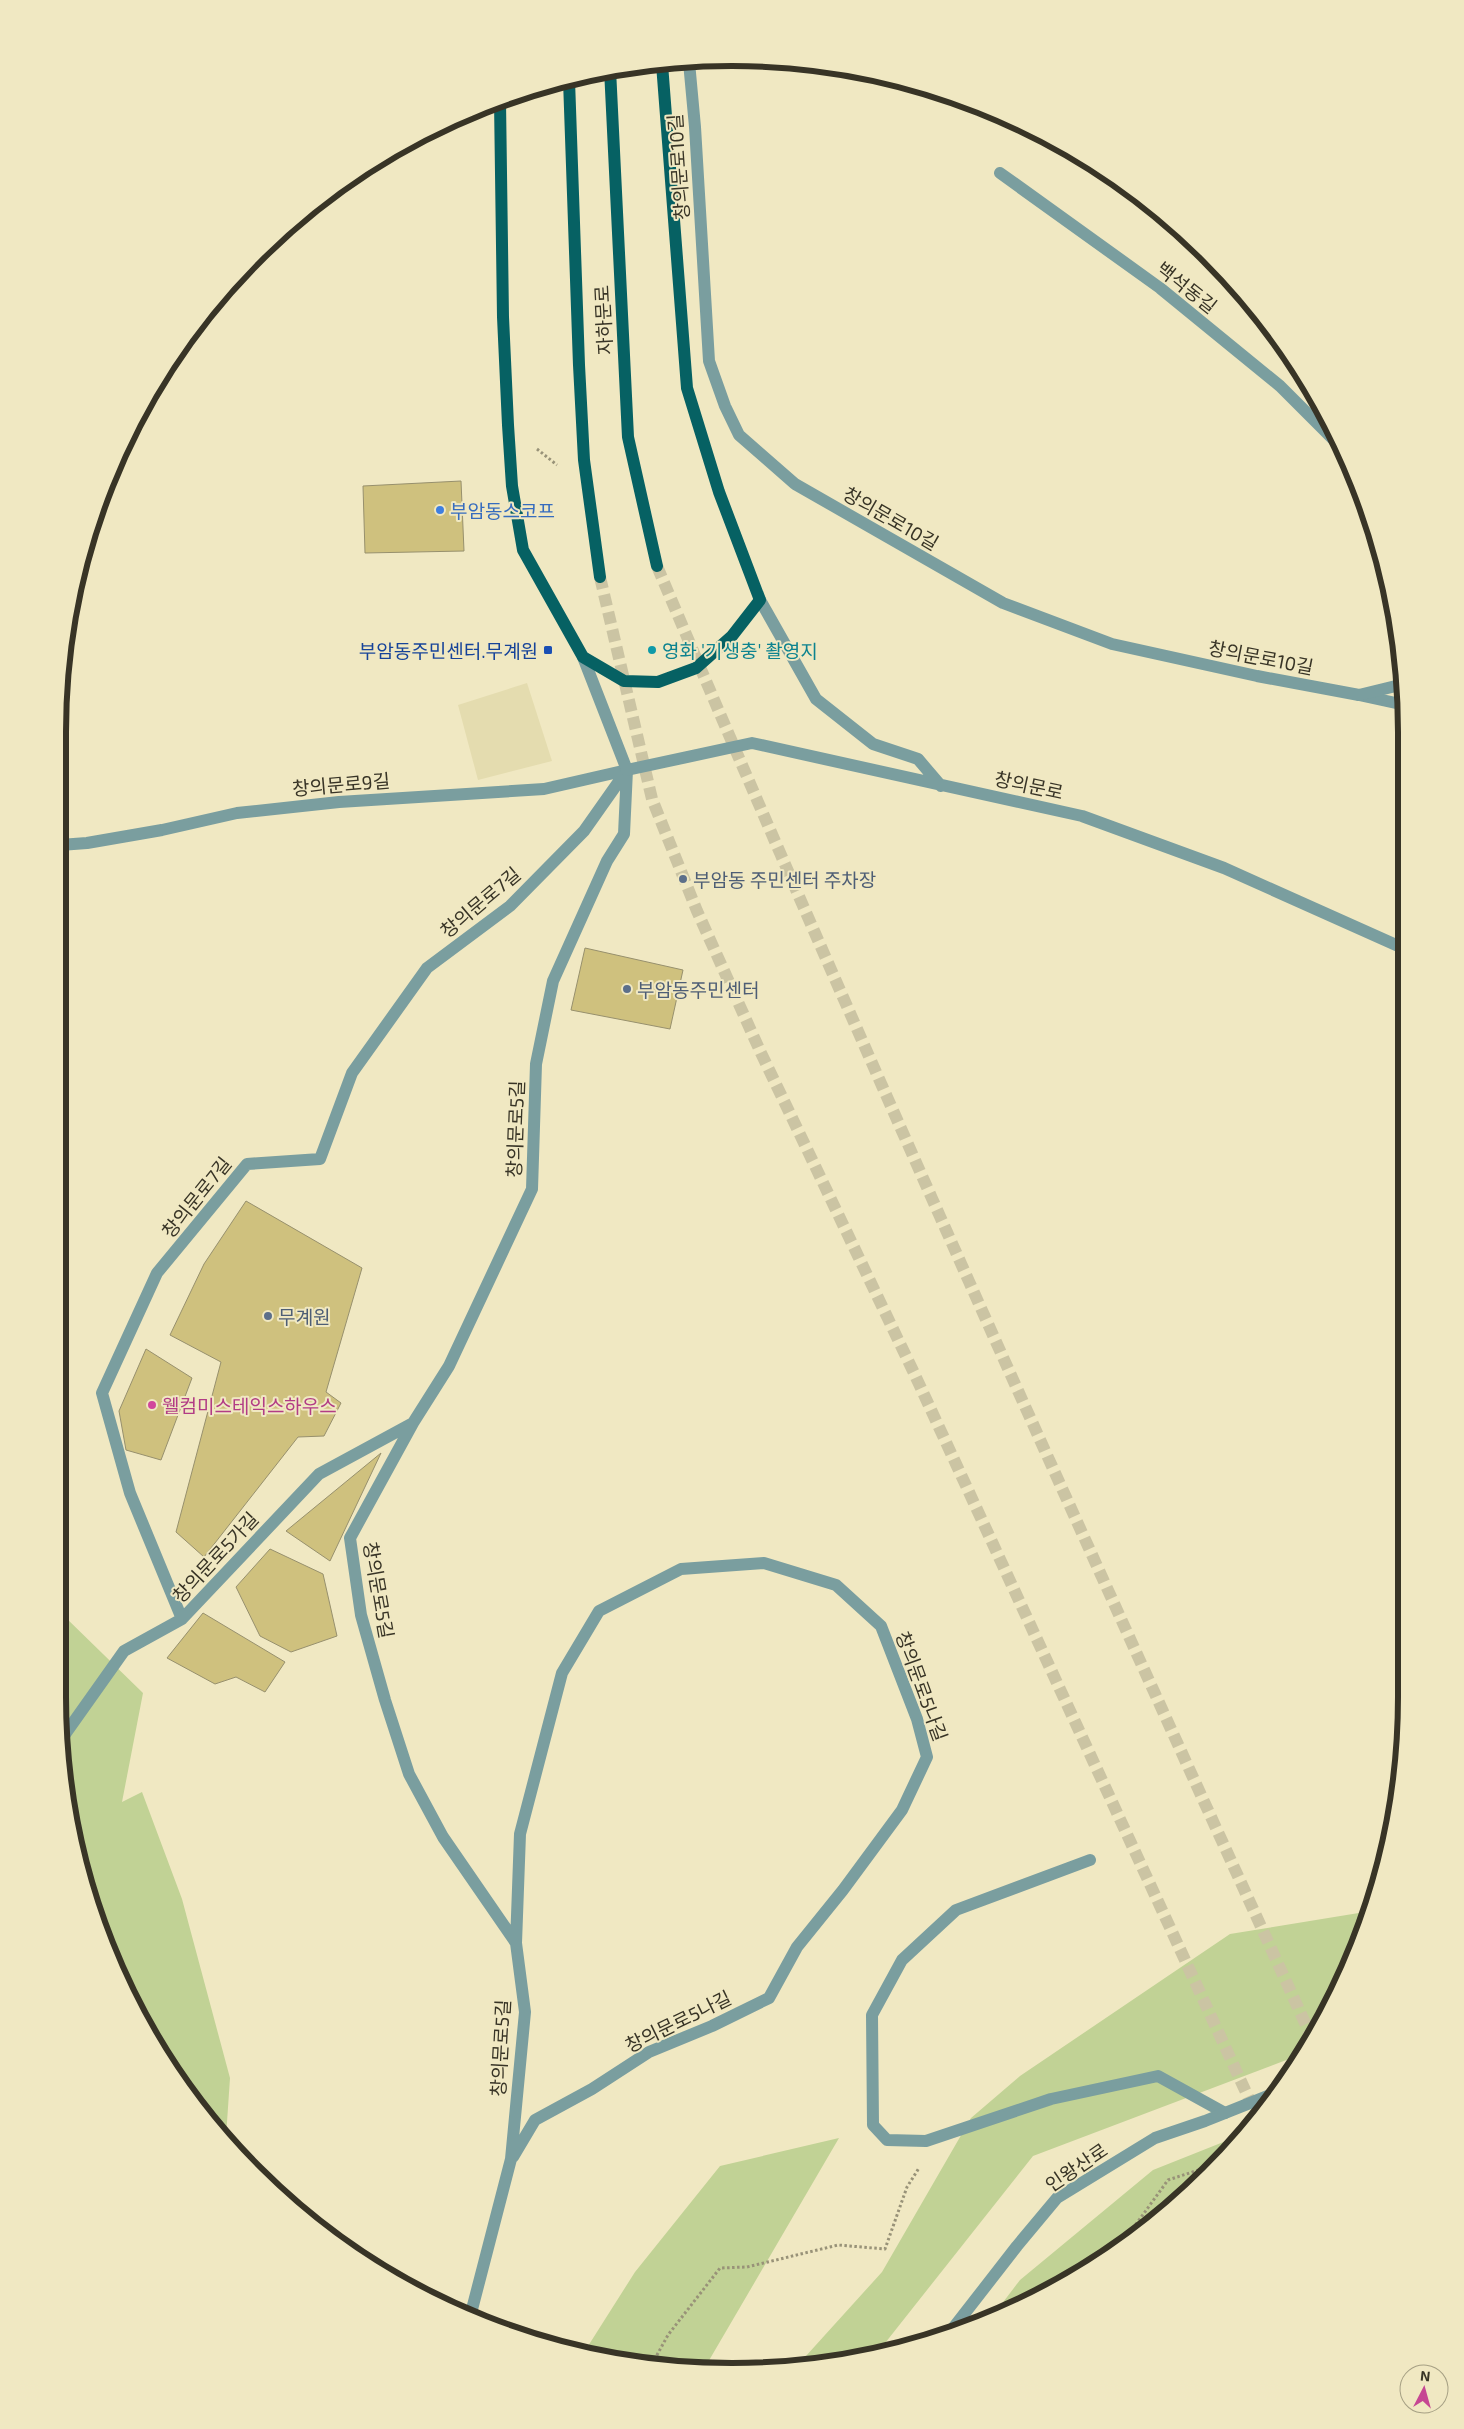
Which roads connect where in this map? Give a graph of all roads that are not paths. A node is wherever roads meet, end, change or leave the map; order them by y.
1 (690, 68) edge
2 (662, 70) edge
3 (610, 78) edge
4 (569, 87) edge
5 (500, 109) edge
6 (1000, 173) dead end
7 (1326, 432) edge
8 (657, 566) tunnel mouth
9 (600, 577) tunnel mouth
10 (760, 600) junction
11 (583, 657) junction
12 (1396, 686) edge
13 (1359, 695) junction
14 (1397, 704) edge
15 (627, 770) junction
16 (941, 786) junction
17 (66, 845) edge
18 (1398, 946) edge
19 (413, 1423) junction
20 (182, 1619) junction
21 (67, 1730) edge
22 (1090, 1860) dead end
23 (516, 1943) junction
24 (1263, 2098) edge
25 (1225, 2113) junction
26 (511, 2159) junction
27 (472, 2310) edge
28 (957, 2323) edge

1 - 13 street, 창의문로10길
2 - 10 main road
3 - 8 main road, 자하문로
4 - 9 main road, 자하문로
5 - 11 main road
6 - 7 street, 백석동길
10 - 11 main road
10 - 16 street
11 - 15 street
12 - 13 street, 창의문로10길
13 - 14 street
15 - 16 street, 창의문로
15 - 17 street, 창의문로9길
15 - 19 street, 창의문로5길
15 - 20 street, 창의문로7길
16 - 18 street, 창의문로
19 - 20 street, 창의문로5가길
19 - 23 street, 창의문로5길
20 - 21 street, 창의문로5가길
22 - 25 street
23 - 26 street, 창의문로5길
23 - 26 street, 창의문로5나길
24 - 25 street, 인왕산로
25 - 28 street, 인왕산로
26 - 27 street, 창의문로5길

